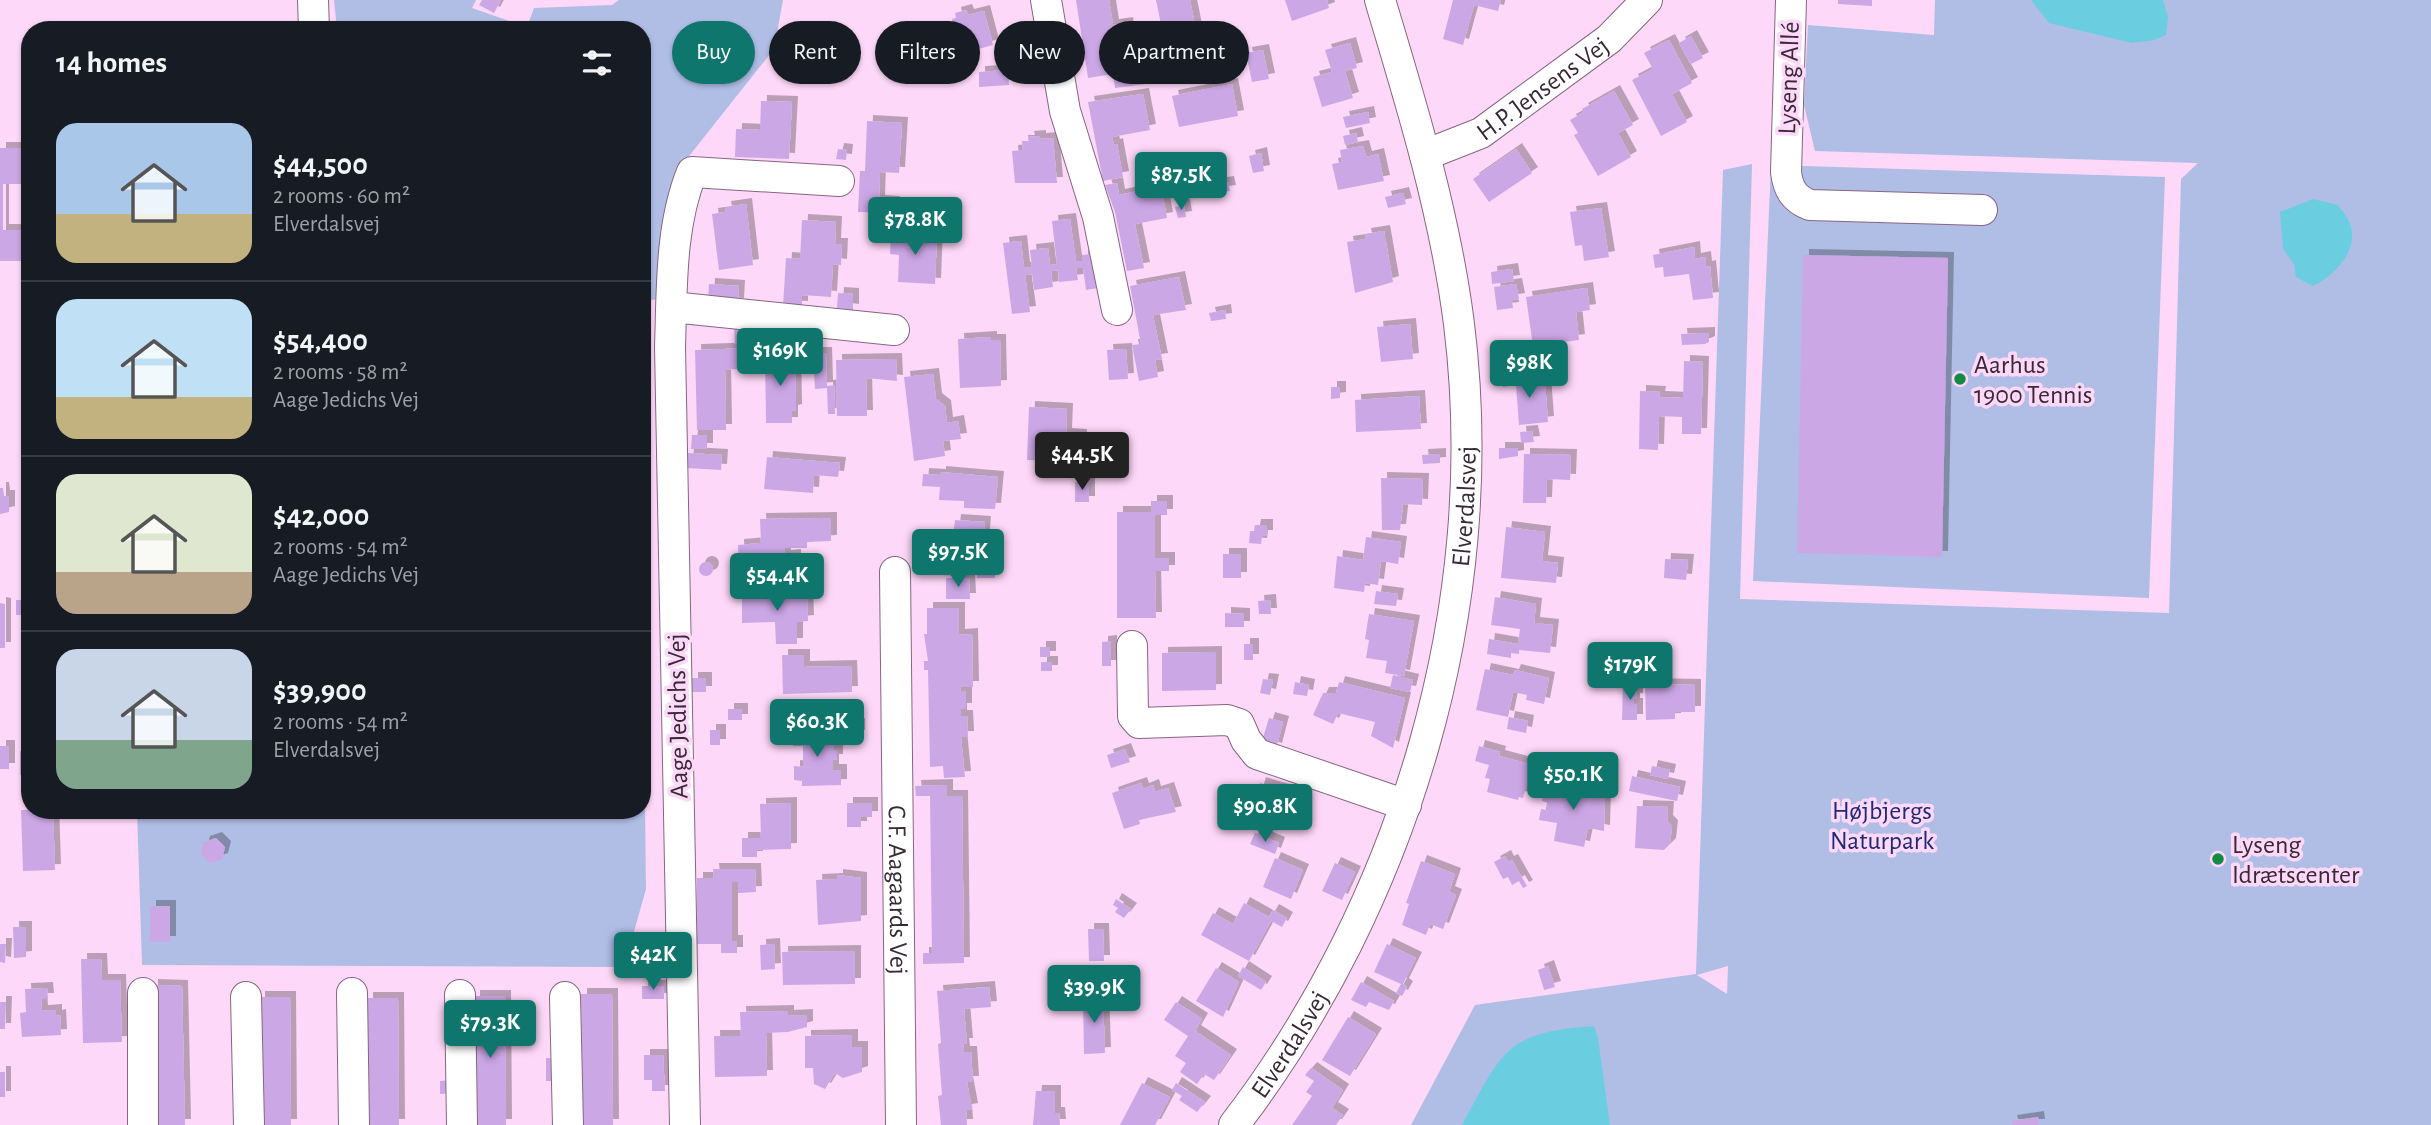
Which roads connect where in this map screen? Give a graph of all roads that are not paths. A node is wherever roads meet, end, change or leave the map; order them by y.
1 (313, 0) edge
2 (1046, 0) edge
3 (1380, 0) edge
4 (1647, 0) edge
5 (1791, 0) edge
6 (314, 21) edge
7 (1424, 155) junction
8 (839, 181) dead end
9 (1982, 210) dead end
10 (671, 307) junction
11 (1116, 310) dead end
12 (894, 330) dead end
13 (895, 572) dead end
14 (1132, 646) dead end
15 (1406, 805) junction
16 (143, 993) dead end
17 (352, 993) dead end
18 (460, 995) dead end
19 (246, 997) dead end
20 (565, 997) dead end
21 (143, 1125) edge
22 (249, 1125) edge
23 (354, 1125) edge
24 (462, 1125) edge
25 (568, 1125) edge
26 (685, 1125) edge
27 (901, 1125) edge
28 (1234, 1125) edge

1 - 6 street
2 - 11 street
3 - 7 street, Elverdalsvej
4 - 7 street, H.P. Jensens Vej
5 - 9 street, Lyseng Allé
7 - 15 street, Elverdalsvej
8 - 10 street, Aage Jedichs Vej
10 - 12 street
10 - 26 street, Aage Jedichs Vej
13 - 27 street, C.F. Aagaards Vej
14 - 15 street
15 - 28 street, Elverdalsvej
16 - 21 street
17 - 23 street
18 - 24 street
19 - 22 street
20 - 25 street

